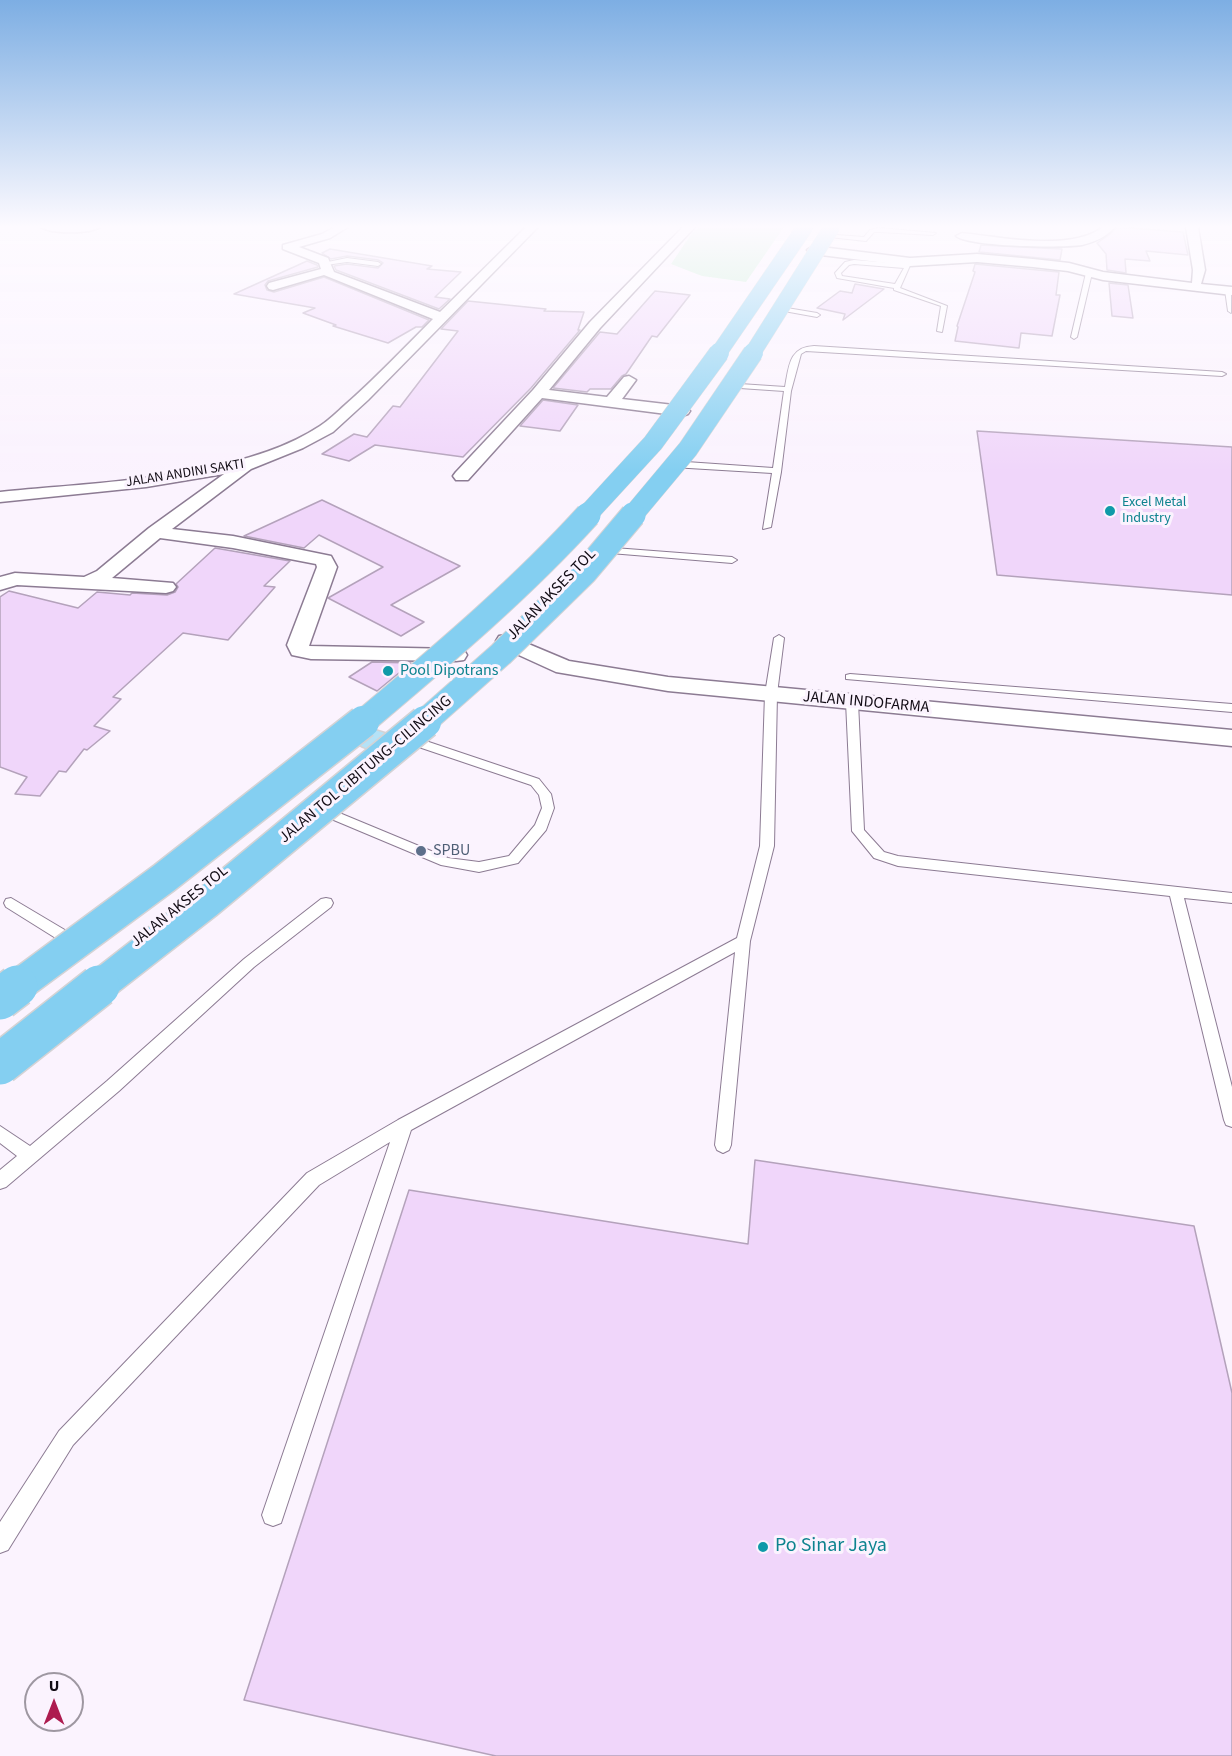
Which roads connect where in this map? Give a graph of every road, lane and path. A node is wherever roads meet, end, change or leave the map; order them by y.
1 (420, 309) edge
2 (443, 309) edge
3 (610, 309) edge
4 (757, 309) edge
5 (760, 309) edge
6 (774, 309) edge
7 (775, 309) edge
8 (781, 309) edge
9 (945, 309) edge
10 (1081, 309) edge
11 (436, 315) junction
12 (817, 315) dead end
13 (940, 331) dead end
14 (1074, 337) dead end
15 (1222, 374) dead end
16 (629, 380) dead end
17 (724, 385) junction
18 (788, 389) junction
19 (538, 393) junction
20 (610, 402) junction
21 (682, 411) junction
22 (669, 463) junction
23 (246, 465) junction
24 (777, 471) junction
25 (462, 476) dead end
26 (0, 497) edge
27 (766, 527) dead end
28 (156, 532) junction
29 (596, 549) junction
30 (732, 560) dead end
31 (87, 583) junction
32 (0, 584) edge
33 (166, 586) dead end
34 (779, 638) dead end
35 (507, 641) junction
36 (456, 655) junction
37 (850, 677) dead end
38 (771, 694) junction
39 (852, 702) junction
40 (1232, 708) edge
41 (382, 738) junction
42 (1232, 738) edge
43 (308, 805) junction
44 (1176, 892) junction
45 (1232, 898) edge
46 (11, 903) dead end
47 (326, 903) dead end
48 (743, 941) junction
49 (84, 949) junction
50 (0, 999) edge
51 (0, 1011) edge
52 (0, 1048) edge
53 (0, 1064) edge
54 (1232, 1120) edge
55 (404, 1125) junction
56 (0, 1133) edge
57 (723, 1145) dead end
58 (30, 1156) junction
59 (0, 1181) edge
60 (273, 1515) dead end
61 (0, 1542) edge

1 - 11 street
2 - 11 street, JALAN ANDINI SAKTI
3 - 19 street
4 - 50 highway, bridge
5 - 21 main road, JALAN AKSES TOL
6 - 17 main road, JALAN AKSES TOL
7 - 53 highway, JALAN TOL CIBITUNG–CILINCING, bridge
8 - 12 lane
9 - 13 lane
10 - 14 lane
11 - 23 street, JALAN ANDINI SAKTI
15 - 18 lane
16 - 20 street
17 - 18 lane
17 - 22 main road, JALAN AKSES TOL
18 - 24 lane
19 - 20 street
19 - 25 street
20 - 21 street
21 - 36 main road, JALAN AKSES TOL
22 - 24 lane
22 - 29 main road, JALAN AKSES TOL
23 - 26 street, JALAN ANDINI SAKTI
23 - 28 street
24 - 27 lane
28 - 31 street
28 - 36 street
29 - 30 lane
29 - 35 main road, JALAN AKSES TOL
31 - 32 street
31 - 33 street
34 - 38 lane
35 - 38 street, JALAN INDOFARMA
35 - 41 main road, JALAN AKSES TOL
36 - 41 main road, JALAN AKSES TOL
37 - 40 lane
38 - 39 street, JALAN INDOFARMA
38 - 48 lane
39 - 42 street, JALAN INDOFARMA
39 - 44 lane
41 - 43 main road, JALAN AKSES TOL
41 - 43 lane
41 - 49 main road, JALAN AKSES TOL
43 - 52 main road, JALAN AKSES TOL
44 - 45 lane
44 - 54 lane
46 - 49 lane
47 - 58 lane
48 - 55 lane
48 - 57 lane
49 - 51 main road, JALAN AKSES TOL
55 - 60 lane
55 - 61 lane
56 - 58 lane
58 - 59 lane

